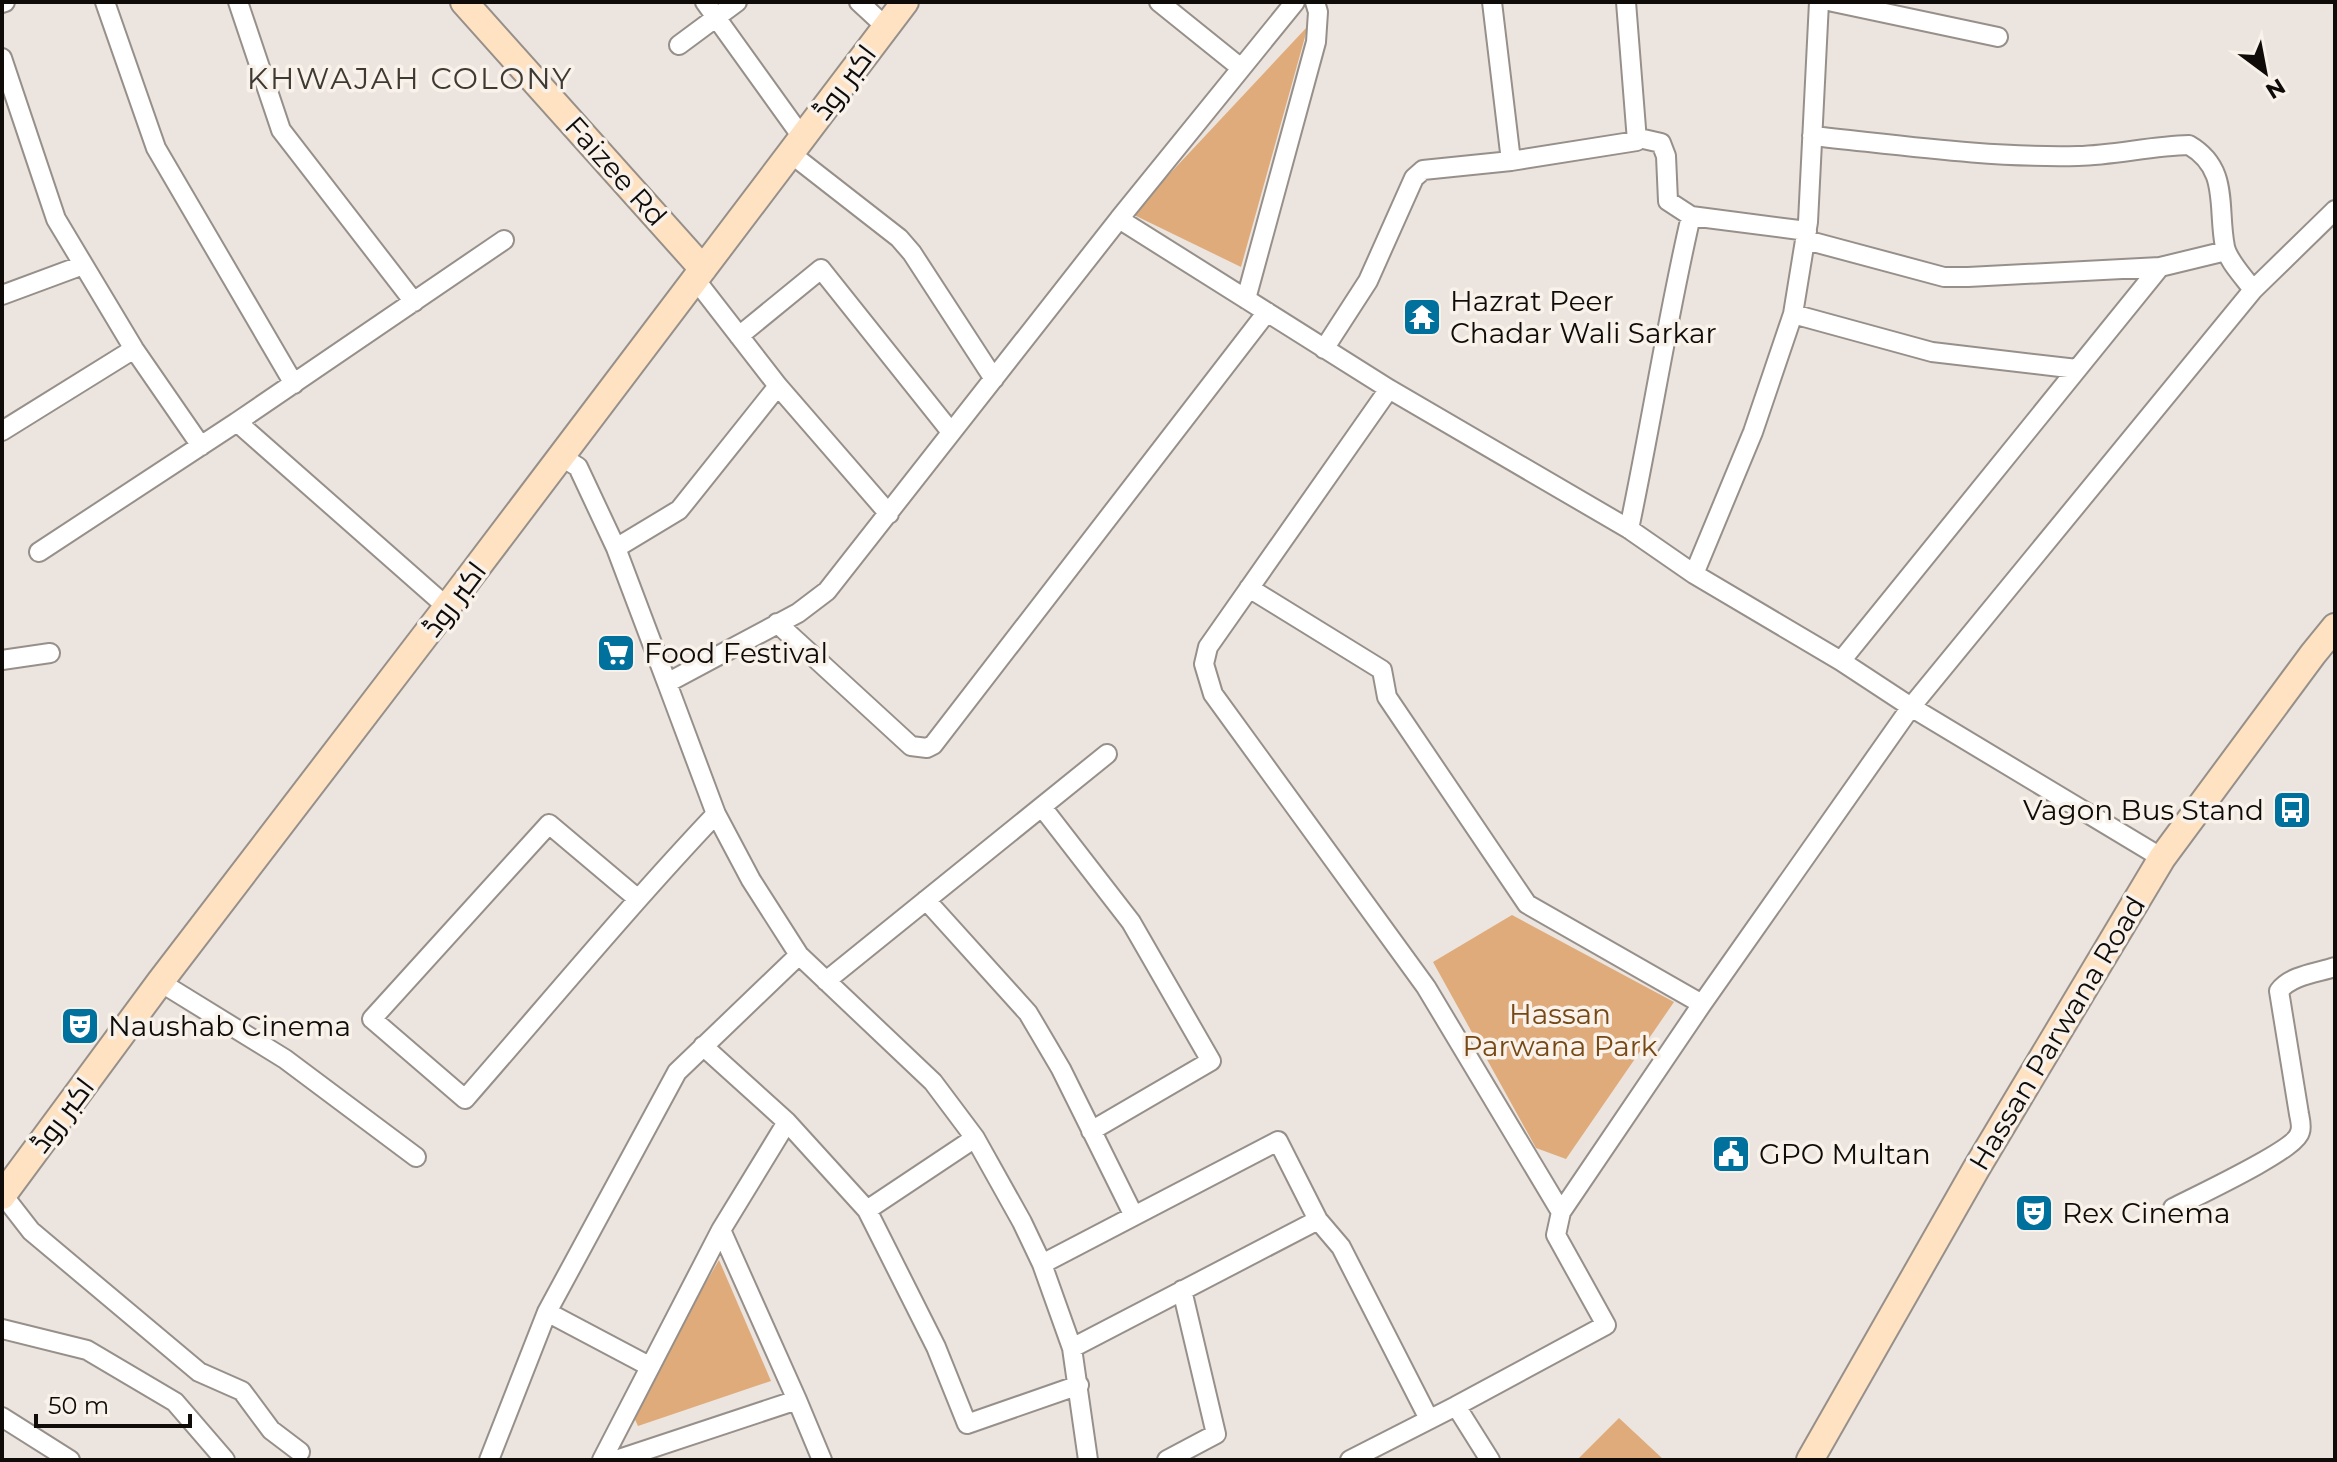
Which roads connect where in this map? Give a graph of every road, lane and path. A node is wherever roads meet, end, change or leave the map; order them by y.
1 (105, 2) edge
2 (238, 2) edge
3 (464, 2) edge
4 (737, 2) edge
5 (859, 2) edge
6 (905, 2) edge
7 (1159, 2) edge
8 (1295, 2) edge
9 (1315, 2) edge
10 (1492, 2) edge
11 (1626, 2) edge
12 (1819, 2) edge
13 (1833, 2) edge
14 (711, 9) edge
15 (886, 27) junction
16 (1998, 37) dead end
17 (679, 45) dead end
18 (2, 58) edge
19 (1241, 68) junction
20 (1812, 136) junction
21 (1639, 138) junction
22 (796, 145) junction
23 (1511, 161) junction
24 (2335, 210) edge
25 (1691, 216) junction
26 (1119, 219) junction
27 (1806, 235) junction
28 (504, 240) dead end
29 (2226, 251) junction
30 (83, 265) junction
31 (2160, 267) junction
32 (699, 274) junction
33 (2253, 290) junction
34 (2, 295) edge
35 (1246, 299) junction
36 (414, 302) junction
37 (1267, 312) junction
38 (1793, 314) junction
39 (739, 336) junction
40 (134, 349) junction
41 (1324, 349) junction
42 (2077, 369) junction
43 (994, 379) junction
44 (294, 384) junction
45 (778, 386) junction
46 (1389, 389) junction
47 (237, 422) junction
48 (2, 431) edge
49 (951, 432) junction
50 (201, 446) junction
51 (562, 457) junction
52 (889, 514) junction
53 (1629, 529) junction
54 (616, 548) junction
55 (39, 552) dead end
56 (1694, 574) junction
57 (1249, 588) junction
58 (447, 607) junction
59 (777, 623) junction
60 (2335, 627) edge
61 (50, 653) dead end
62 (2, 660) edge
63 (1841, 661) junction
64 (667, 683) junction
65 (1911, 707) junction
66 (1107, 754) dead end
67 (1042, 807) junction
68 (716, 814) junction
69 (2162, 858) junction
70 (638, 899) junction
71 (926, 900) junction
72 (799, 955) junction
73 (2335, 967) edge
74 (826, 981) junction
75 (160, 982) junction
76 (1702, 1004) junction
77 (703, 1046) junction
78 (787, 1122) junction
79 (1091, 1131) junction
80 (975, 1138) junction
81 (416, 1157) dead end
82 (2, 1195) edge
83 (2173, 1208) dead end
84 (867, 1210) junction
85 (1561, 1212) junction
86 (1134, 1216) junction
87 (1318, 1220) junction
88 (721, 1230) junction
89 (1042, 1264) junction
90 (1182, 1290) junction
91 (547, 1312) junction
92 (2, 1329) edge
93 (1072, 1348) junction
94 (649, 1366) junction
95 (1079, 1385) junction
96 (797, 1400) junction
97 (1456, 1406) junction
98 (2, 1417) edge
99 (1429, 1419) junction
100 (300, 1452) dead end
101 (70, 1460) edge
102 (225, 1460) edge
103 (489, 1460) edge
104 (602, 1460) edge
105 (616, 1460) edge
106 (822, 1460) edge
107 (1088, 1460) edge
108 (1167, 1460) edge
109 (1350, 1460) edge
110 (1490, 1460) edge
111 (1810, 1460) edge

1 - 44 street
2 - 36 street
3 - 32 main road, Faizee Rd
4 - 14 street
5 - 15 street
6 - 15 main road, اکبر روڈ
7 - 19 street
8 - 19 street
9 - 35 street
10 - 23 street
11 - 21 street
12 - 20 street
13 - 16 street
14 - 17 street
14 - 22 street
15 - 22 main road, اکبر روڈ
18 - 30 street
19 - 26 street
20 - 27 street
20 - 29 street
21 - 23 street
21 - 25 street
22 - 32 main road, اکبر روڈ
22 - 43 street
23 - 41 street
24 - 33 street
25 - 27 street
25 - 53 street
26 - 35 street
26 - 43 street
27 - 31 street
27 - 38 street
28 - 36 street
29 - 31 street
29 - 33 street
30 - 34 street
30 - 40 street
31 - 42 street
32 - 39 street
32 - 51 main road, اکبر روڈ
33 - 65 street
35 - 37 street
36 - 44 street
37 - 41 street
37 - 59 street
38 - 42 street
38 - 56 street
39 - 45 street
39 - 49 street
40 - 48 street
40 - 50 street
41 - 46 street
42 - 63 street
43 - 49 street
44 - 47 street
45 - 52 street
45 - 54 street
46 - 53 street
46 - 57 street
47 - 50 street
47 - 58 street
49 - 52 street
50 - 55 street
51 - 54 street
51 - 58 main road, اکبر روڈ
52 - 59 street
53 - 56 street
54 - 64 street
56 - 63 street
57 - 76 street
57 - 85 street
58 - 75 main road, اکبر روڈ
59 - 64 street
60 - 69 main road, Hassan Parwana Road
61 - 62 street
63 - 65 street
64 - 68 street
65 - 69 street
65 - 76 street
66 - 67 street
67 - 71 street
67 - 79 street
68 - 70 street
68 - 72 street
69 - 111 main road, Hassan Parwana Road
70 - 70 street
71 - 74 street
71 - 79 street
72 - 74 street
72 - 77 street
73 - 83 street
74 - 80 street
75 - 81 street
75 - 82 main road, اکبر روڈ
76 - 85 street
77 - 78 street
77 - 91 street
78 - 84 street
78 - 88 street
79 - 86 street
80 - 84 street
80 - 89 street
82 - 100 street
84 - 95 street
85 - 97 street
86 - 87 street
86 - 89 street
87 - 90 street
87 - 99 street
88 - 94 street
88 - 96 street
89 - 93 street
90 - 93 street
90 - 108 street
91 - 94 street
91 - 103 street
92 - 102 street
93 - 95 street
94 - 104 street
95 - 107 street
96 - 105 street
96 - 106 street
97 - 99 street
97 - 110 street
98 - 101 street
99 - 109 street

